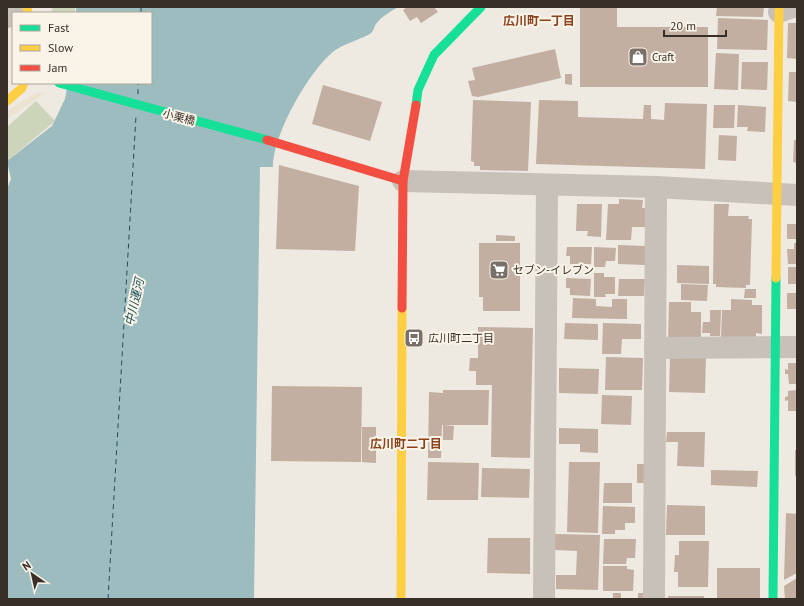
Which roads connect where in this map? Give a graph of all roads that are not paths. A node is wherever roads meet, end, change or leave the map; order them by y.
1 (27, 7) edge
2 (481, 7) edge
3 (783, 9) edge
4 (18, 12) edge
5 (24, 84) edge
6 (62, 84) edge
7 (7, 101) edge
8 (403, 181) junction
9 (546, 184) junction
10 (656, 187) junction
11 (787, 195) edge
12 (787, 347) edge
13 (655, 348) junction
14 (400, 599) edge
15 (544, 599) edge
16 (654, 599) edge
17 (773, 599) edge

1 - 4 street
2 - 8 street
3 - 11 street
5 - 7 street
6 - 8 street, 小栗橋
8 - 9 street
8 - 14 street
9 - 10 street
9 - 15 street
10 - 11 street
10 - 13 street
11 - 12 street
12 - 13 street
12 - 17 street
13 - 16 street

